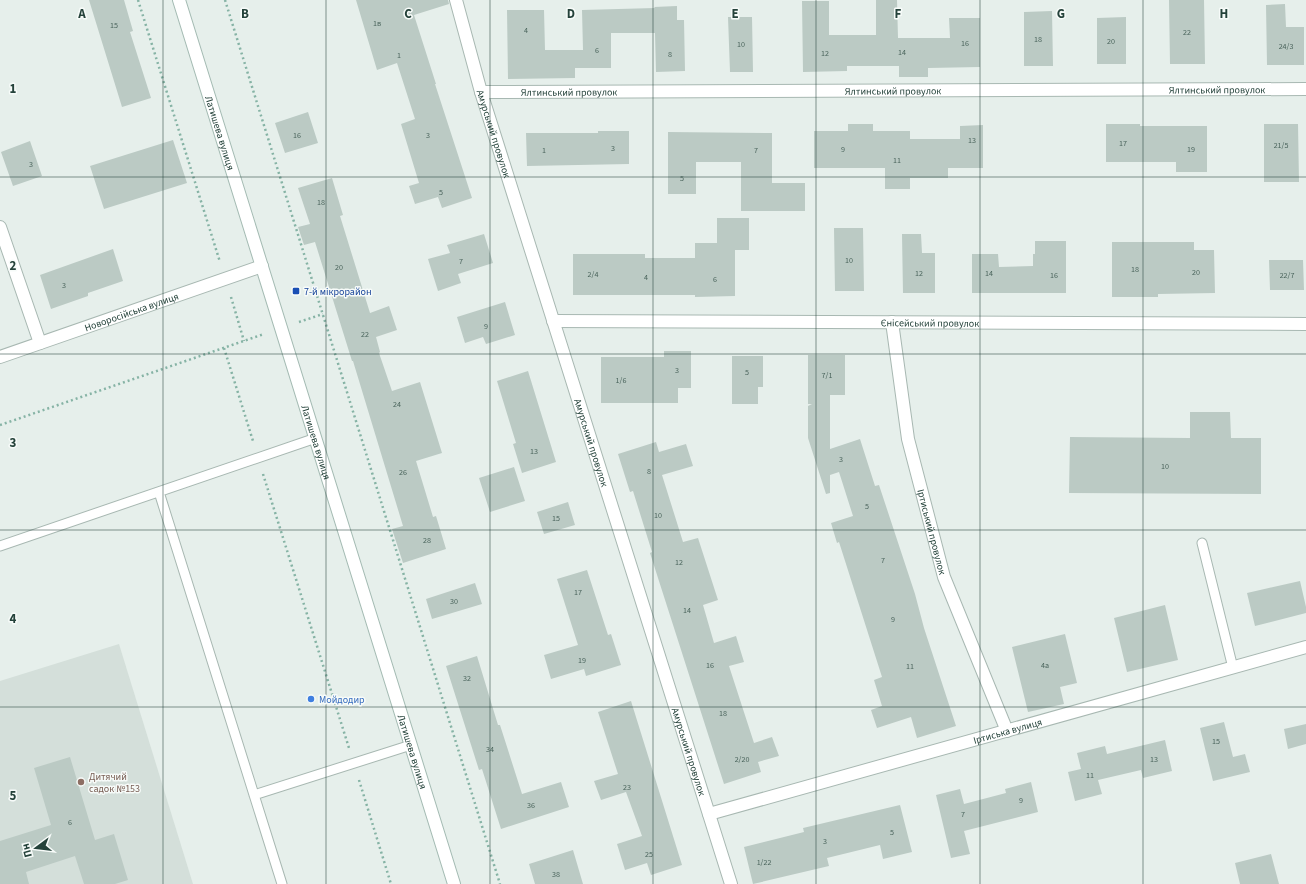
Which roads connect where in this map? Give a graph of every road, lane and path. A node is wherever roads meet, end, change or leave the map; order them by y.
1 (138, 0) edge
2 (179, 0) edge
3 (225, 0) edge
4 (456, 0) edge
5 (1306, 89) edge
6 (481, 92) junction
7 (0, 227) edge
8 (262, 266) junction
9 (225, 279) junction
10 (323, 314) junction
11 (553, 321) junction
12 (892, 322) junction
13 (1306, 324) edge
14 (281, 328) junction
15 (244, 341) junction
16 (40, 343) junction
17 (224, 348) junction
18 (0, 357) edge
19 (0, 425) edge
20 (316, 438) junction
21 (258, 458) junction
22 (159, 492) junction
23 (1202, 543) dead end
24 (0, 546) edge
25 (1306, 647) edge
26 (1233, 668) junction
27 (1006, 731) junction
28 (411, 745) junction
29 (353, 763) junction
30 (254, 794) junction
31 (709, 814) junction
32 (282, 884) edge
33 (391, 884) edge
34 (454, 884) edge
35 (500, 884) edge
36 (731, 884) edge

1 - 9 path
2 - 8 street, Латишева вулиця
3 - 10 path
4 - 6 street, Амурський провулок
5 - 6 street, Ялтинський провулок
6 - 11 street, Амурський провулок
7 - 16 street
8 - 9 street, Новоросійська вулиця
8 - 14 street, Латишева вулиця
9 - 15 path
9 - 16 street, Новоросійська вулиця
10 - 14 path
10 - 35 path
11 - 12 street, Єнісейський провулок
11 - 31 street, Амурський провулок
12 - 13 street, Єнісейський провулок
12 - 27 street, Іртиський провулок
14 - 15 path
14 - 20 street, Латишева вулиця
15 - 17 path
16 - 18 street, Новоросійська вулиця
17 - 19 path
17 - 21 path
20 - 21 lane
20 - 28 street, Латишева вулиця
21 - 22 lane
21 - 29 path
22 - 24 lane
22 - 30 lane
23 - 26 lane
25 - 26 street, Іртиська вулиця
26 - 27 street, Іртиська вулиця
27 - 31 street, Іртиська вулиця
28 - 29 lane
28 - 34 street, Латишева вулиця
29 - 30 lane
29 - 33 path
30 - 32 lane
31 - 36 street, Амурський провулок

